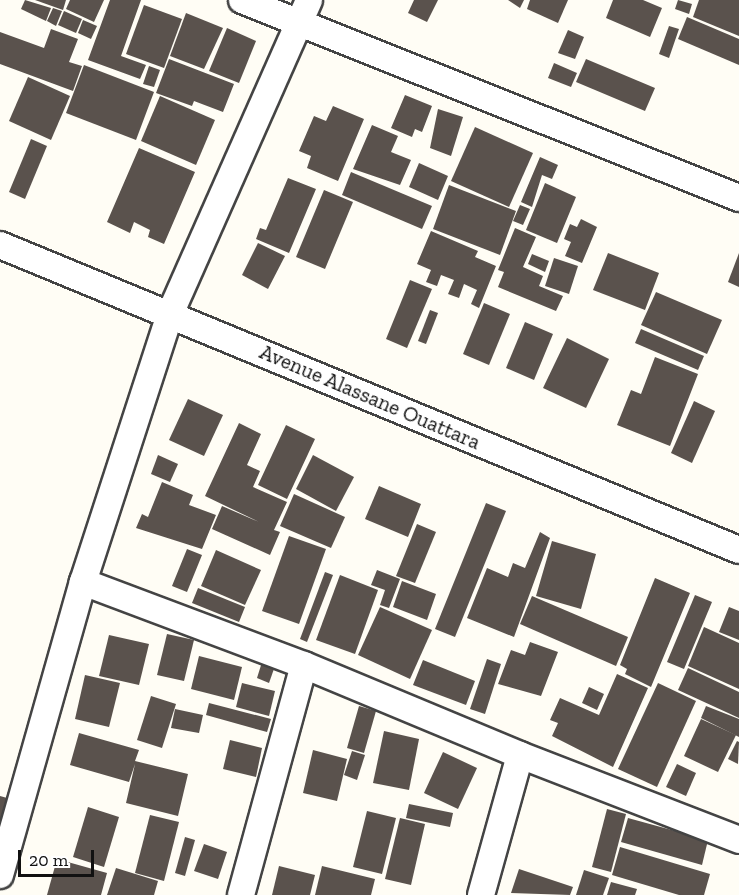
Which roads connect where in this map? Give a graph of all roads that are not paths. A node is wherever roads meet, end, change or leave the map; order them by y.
1 (242, 0) edge
2 (309, 0) edge
3 (298, 24) junction
4 (739, 198) edge
5 (0, 245) edge
6 (170, 314) junction
7 (739, 550) edge
8 (83, 582) junction
9 (304, 665) junction
10 (520, 755) junction
11 (739, 840) edge
12 (0, 875) edge
13 (241, 895) edge
14 (481, 895) edge

1 - 3 street
2 - 3 street
3 - 4 street
3 - 6 street
5 - 6 street, Avenue Alassane Ouattara
6 - 7 street, Avenue Alassane Ouattara
6 - 8 street
8 - 9 street
8 - 12 street
9 - 10 street
9 - 13 street
10 - 11 street
10 - 14 street

